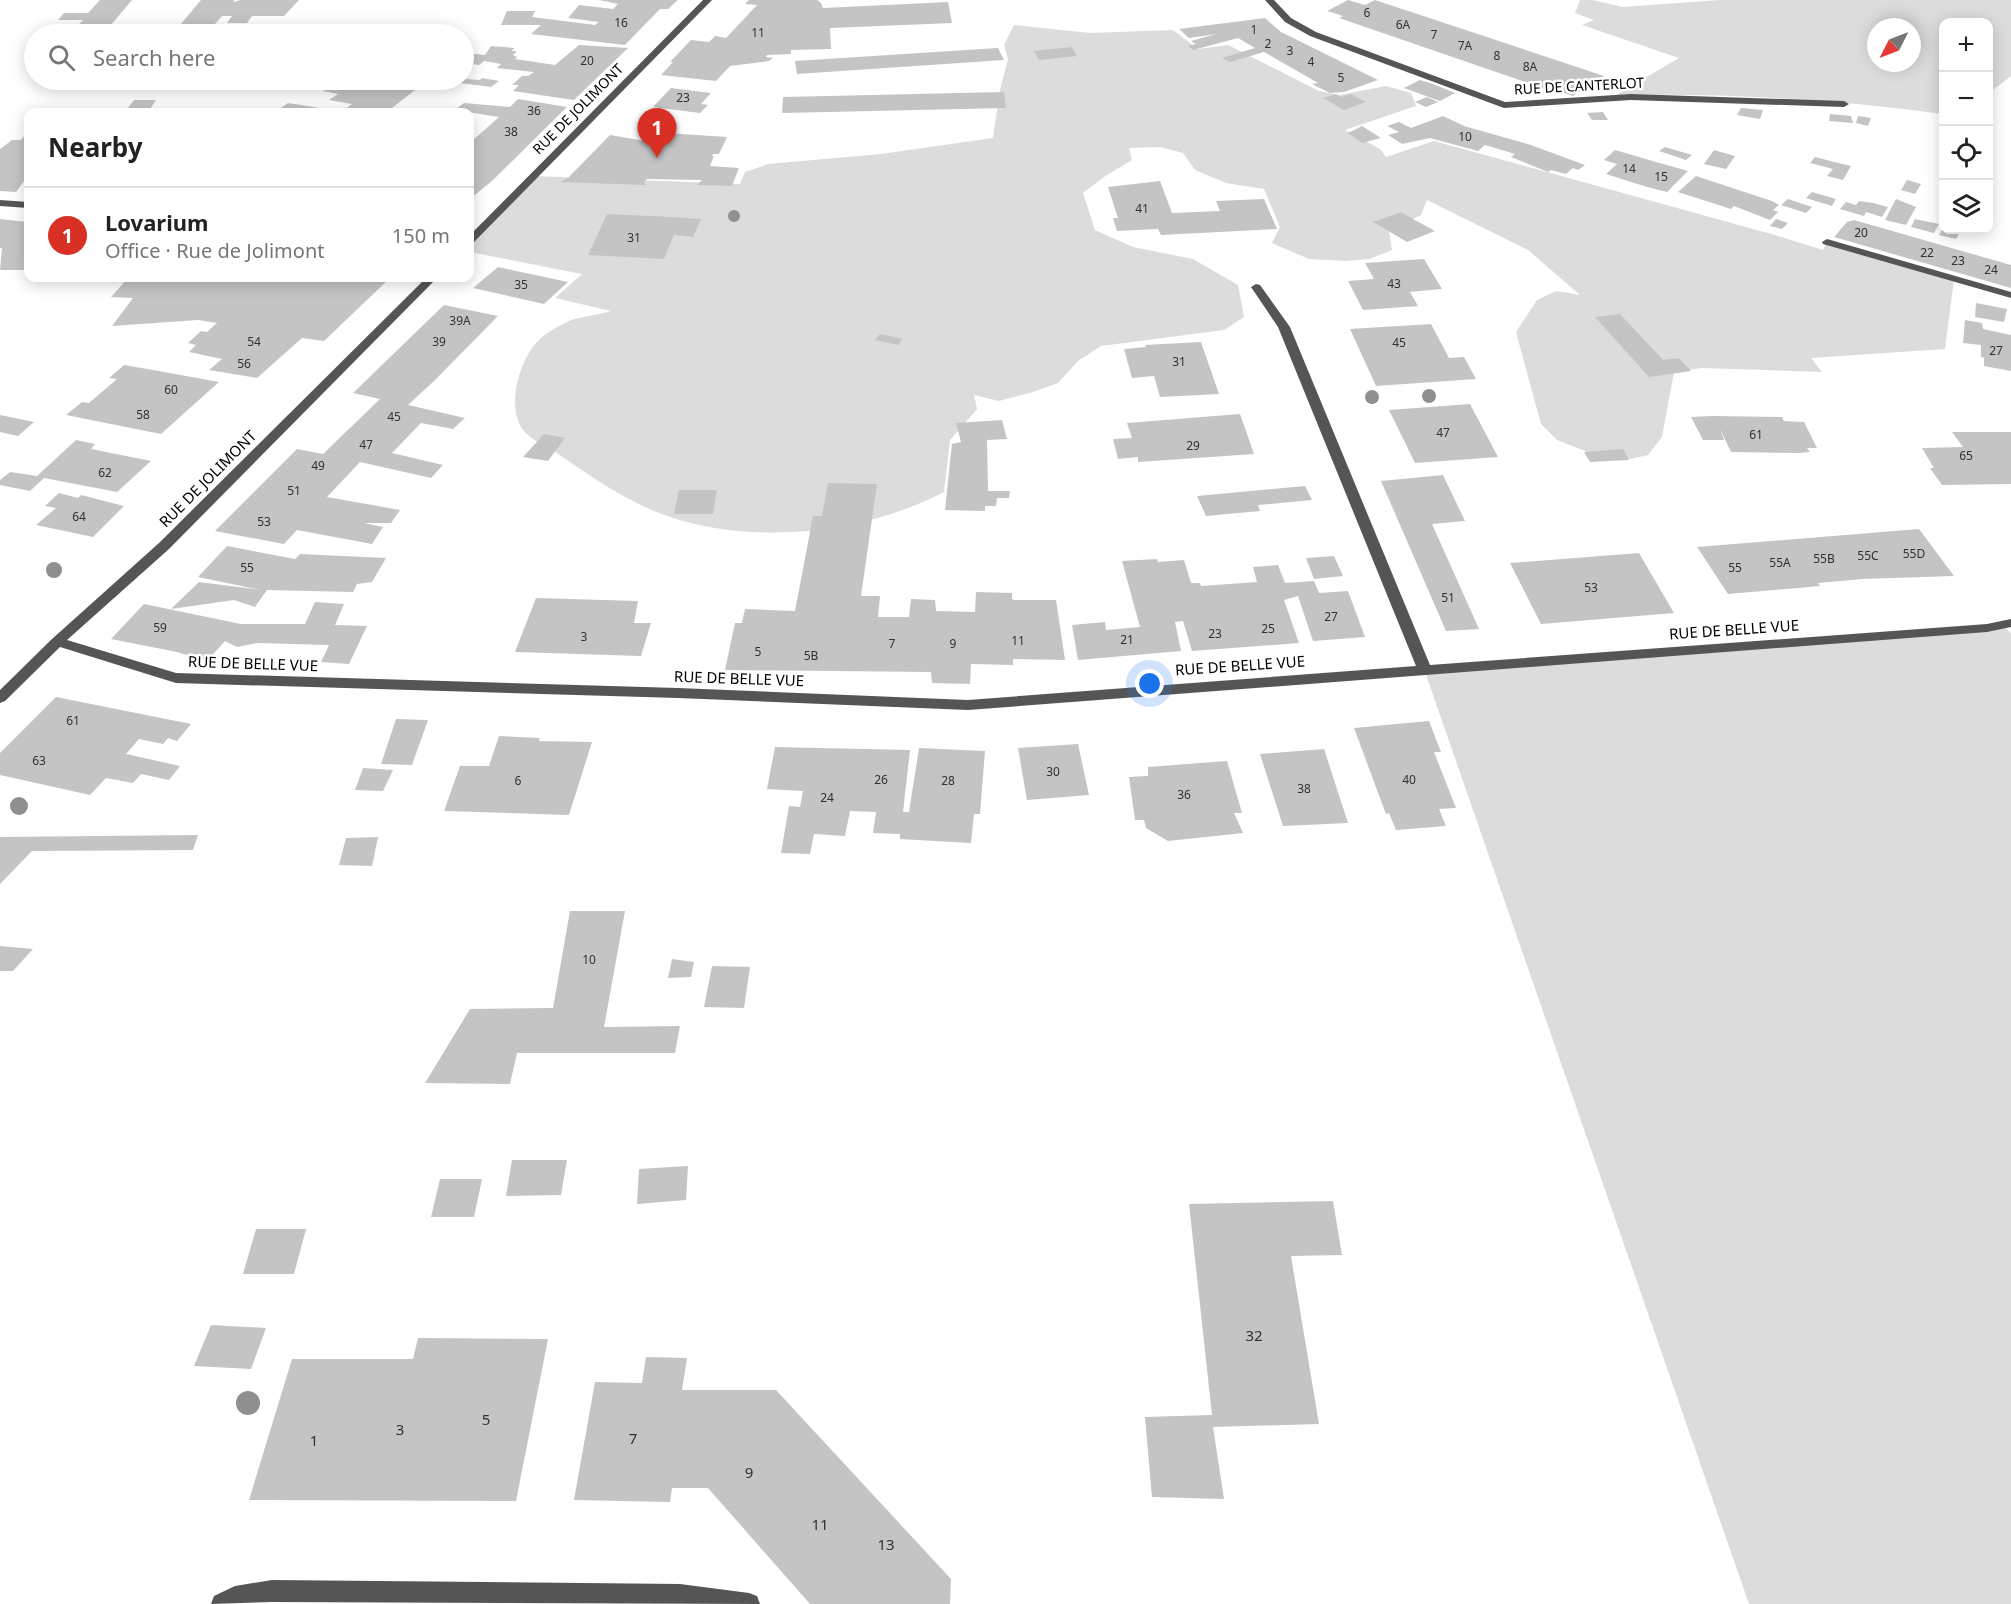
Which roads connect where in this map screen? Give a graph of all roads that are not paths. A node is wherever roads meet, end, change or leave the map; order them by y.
1 (708, 0) edge
2 (1269, 0) edge
3 (1844, 104) dead end
4 (0, 203) edge
5 (24, 205) edge
6 (474, 231) edge
7 (1827, 242) dead end
8 (428, 282) edge
9 (1256, 287) dead end
10 (2011, 295) edge
11 (2011, 623) edge
12 (57, 642) junction
13 (1424, 669) junction
14 (0, 698) edge
15 (558, 1598) edge
16 (222, 1604) edge
17 (749, 1604) edge

1 - 6 street, RUE DE JOLIMONT
2 - 3 street, RUE DE CANTERLOT
4 - 5 street
7 - 10 street
8 - 12 street, RUE DE JOLIMONT
9 - 13 street
11 - 13 street, RUE DE BELLE VUE
12 - 13 street, RUE DE BELLE VUE
12 - 14 street, RUE DE JOLIMONT
15 - 16 street
15 - 17 street

